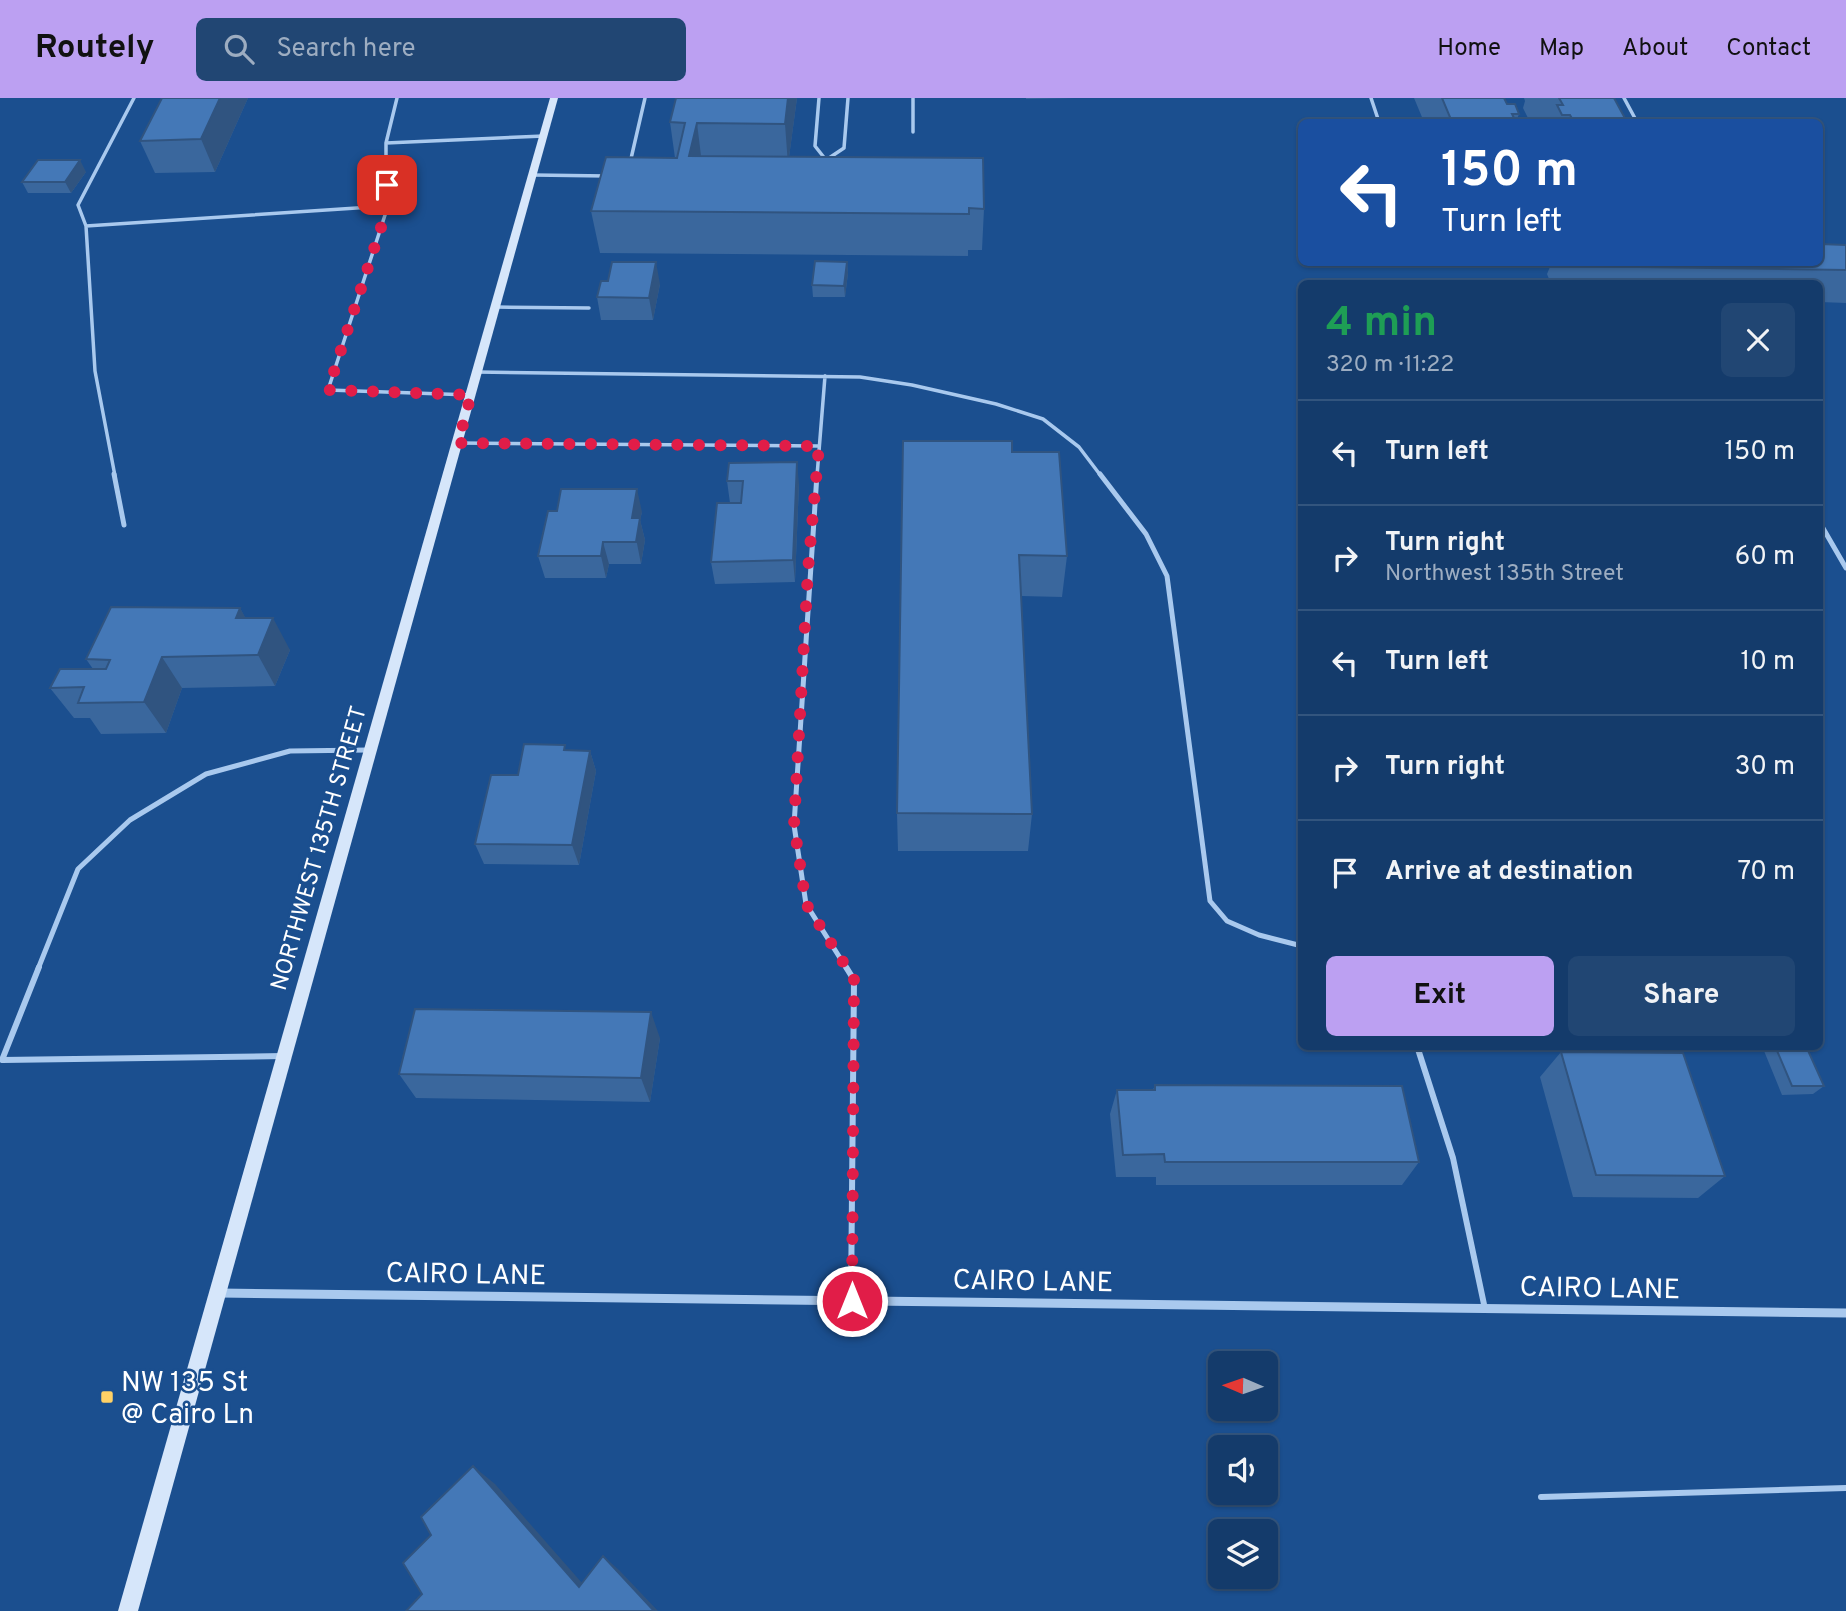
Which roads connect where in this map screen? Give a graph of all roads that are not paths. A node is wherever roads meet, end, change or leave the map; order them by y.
1 (134, 98) edge
2 (397, 98) edge
3 (554, 98) edge
4 (645, 98) edge
5 (819, 98) edge
6 (848, 98) edge
7 (913, 98) edge
8 (1371, 98) edge
9 (1623, 98) edge
10 (1378, 119) edge
11 (1635, 119) edge
12 (913, 132) dead end
13 (544, 136) junction
14 (387, 143) junction
15 (826, 160) junction
16 (629, 163) edge
17 (826, 167) edge
18 (533, 176) junction
19 (615, 176) edge
20 (387, 206) junction
21 (86, 226) junction
22 (495, 307) junction
23 (589, 309) dead end
24 (478, 372) junction
25 (825, 376) junction
26 (471, 395) junction
27 (458, 443) junction
28 (819, 446) junction
29 (124, 525) dead end
30 (1823, 528) edge
31 (1846, 568) edge
32 (371, 750) junction
33 (1298, 945) edge
34 (1418, 1050) edge
35 (286, 1056) junction
36 (219, 1293) junction
37 (852, 1301) junction
38 (1485, 1308) junction
39 (1846, 1313) edge
40 (1846, 1488) edge
41 (1541, 1497) dead end
42 (128, 1611) edge

1 - 21 lane
2 - 14 lane
3 - 13 main road, NORTHWEST 135TH STREET
4 - 16 lane
5 - 15 lane
6 - 15 lane
7 - 12 lane
8 - 10 lane
9 - 11 lane
13 - 14 lane
13 - 18 main road, NORTHWEST 135TH STREET
14 - 20 lane
15 - 17 lane
18 - 19 lane
18 - 22 main road, NORTHWEST 135TH STREET
20 - 21 lane
20 - 26 lane
21 - 29 lane
22 - 23 lane
22 - 24 main road, NORTHWEST 135TH STREET
24 - 25 lane
24 - 26 main road, NORTHWEST 135TH STREET
25 - 28 lane
25 - 33 lane
26 - 27 main road, NORTHWEST 135TH STREET
27 - 28 lane
27 - 32 main road, NORTHWEST 135TH STREET
28 - 37 lane
30 - 31 lane
32 - 35 main road, NORTHWEST 135TH STREET
32 - 35 lane
34 - 38 lane
35 - 36 main road, NORTHWEST 135TH STREET
36 - 37 street, CAIRO LANE
36 - 42 main road, NORTHWEST 135TH STREET
37 - 38 street, CAIRO LANE
38 - 39 street, CAIRO LANE
40 - 41 lane

